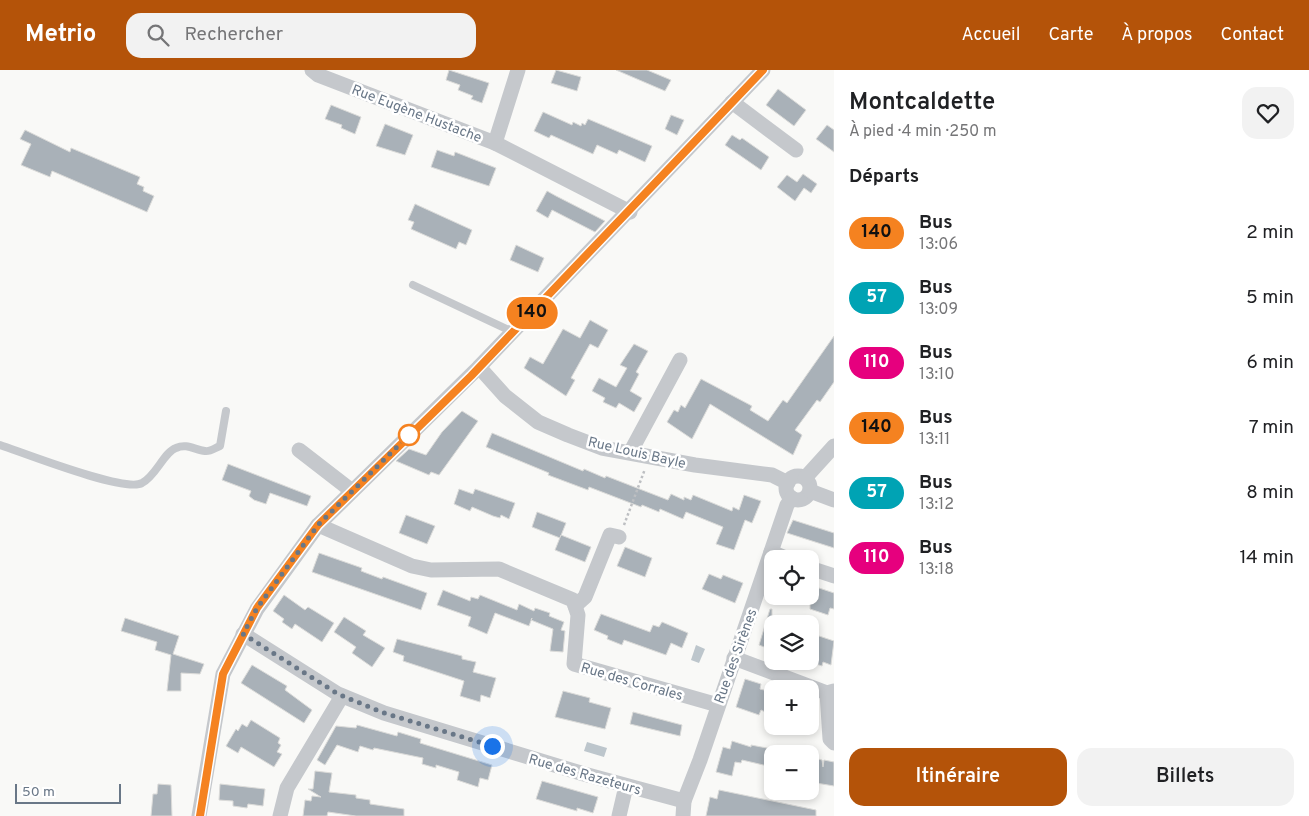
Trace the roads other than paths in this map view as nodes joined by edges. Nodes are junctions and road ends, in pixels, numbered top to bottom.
1 (312, 70) edge
2 (518, 70) edge
3 (763, 70) edge
4 (732, 102) junction
5 (495, 143) junction
6 (796, 150) dead end
7 (630, 212) junction
8 (412, 285) dead end
9 (513, 332) junction
10 (680, 360) dead end
11 (479, 367) junction
12 (226, 411) dead end
13 (0, 445) edge
14 (834, 446) edge
15 (299, 450) dead end
16 (631, 451) junction
17 (808, 484) junction
18 (352, 491) junction
19 (790, 491) junction
20 (834, 500) edge
21 (318, 525) junction
22 (620, 537) road end
23 (772, 550) edge
24 (819, 571) edge
25 (764, 572) edge
26 (834, 576) edge
27 (575, 606) junction
28 (243, 634) junction
29 (734, 658) junction
30 (830, 692) edge
31 (342, 696) junction
32 (718, 705) junction
33 (834, 743) edge
34 (626, 786) junction
35 (683, 809) edge
36 (200, 816) edge
37 (280, 816) edge
38 (618, 816) edge

1 - 5 street, Rue Eugène Hustache
2 - 5 street, Rue Eugène Hustache
3 - 4 street
4 - 6 street
4 - 7 street
5 - 7 street, Rue Eugène Hustache
7 - 9 street
8 - 9 lane
9 - 11 street
10 - 16 street
11 - 16 street, Rue Louis Bayle
11 - 18 street
12 - 13 lane
14 - 17 street
15 - 18 street
16 - 19 street, Rue Louis Bayle
17 - 19 street
17 - 19 street
17 - 20 street
18 - 21 street
19 - 23 street, Rue des Sirènes
21 - 27 street
21 - 28 street
22 - 27 street
24 - 26 street
25 - 29 street, Rue des Sirènes
27 - 32 street, Rue des Corrales
28 - 31 street, Rue des Razeteurs
28 - 36 street
29 - 30 street
29 - 32 street, Rue des Sirènes
30 - 33 street
31 - 34 street, Rue des Razeteurs
31 - 37 street
32 - 35 street, Rue des Sirènes
34 - 35 street, Rue des Razeteurs
34 - 38 street

